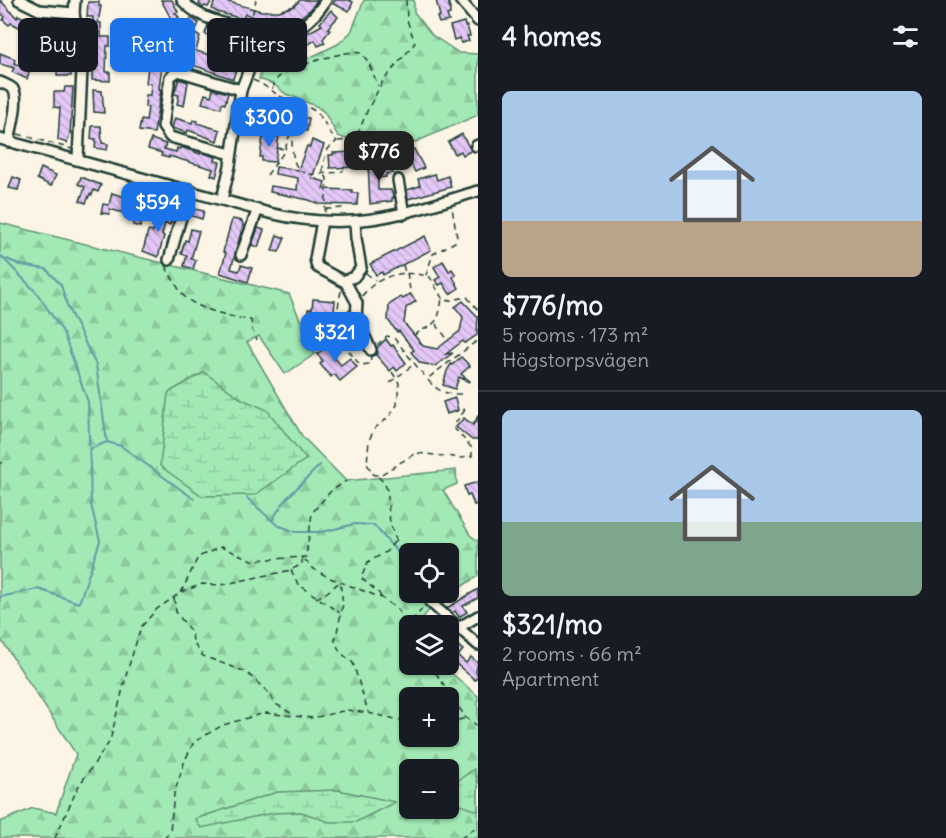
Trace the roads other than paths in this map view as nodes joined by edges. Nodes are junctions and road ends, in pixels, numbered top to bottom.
1 (19, 0) edge
2 (75, 0) edge
3 (182, 0) edge
4 (326, 0) edge
5 (460, 0) edge
6 (74, 13) junction
7 (210, 18) edge
8 (477, 18) edge
9 (307, 22) edge
10 (249, 72) edge
11 (0, 82) edge
12 (241, 90) junction
13 (6, 138) edge
14 (231, 154) junction
15 (78, 155) junction
16 (398, 180) dead end
17 (189, 189) junction
18 (478, 191) edge
19 (222, 199) junction
20 (258, 209) junction
21 (404, 214) junction
22 (323, 221) junction
23 (356, 221) junction
24 (241, 255) dead end
25 (169, 260) road end
26 (344, 281) junction
27 (371, 350) road end
28 (431, 603) edge
29 (444, 615) edge
30 (478, 616) edge
31 (459, 627) edge
32 (459, 629) edge
33 (478, 645) edge

1 - 6 street
2 - 6 street
3 - 7 street
4 - 9 street
5 - 8 street
6 - 15 street
10 - 12 street
11 - 13 street
12 - 14 street
12 - 14 street
13 - 15 street
14 - 19 street
15 - 17 street
16 - 21 street
17 - 19 street
17 - 25 street
18 - 21 street
19 - 20 street
20 - 22 street
20 - 24 street
21 - 23 street
22 - 23 street
22 - 26 street
23 - 26 street
26 - 27 street
28 - 29 street
30 - 31 street
32 - 33 street

